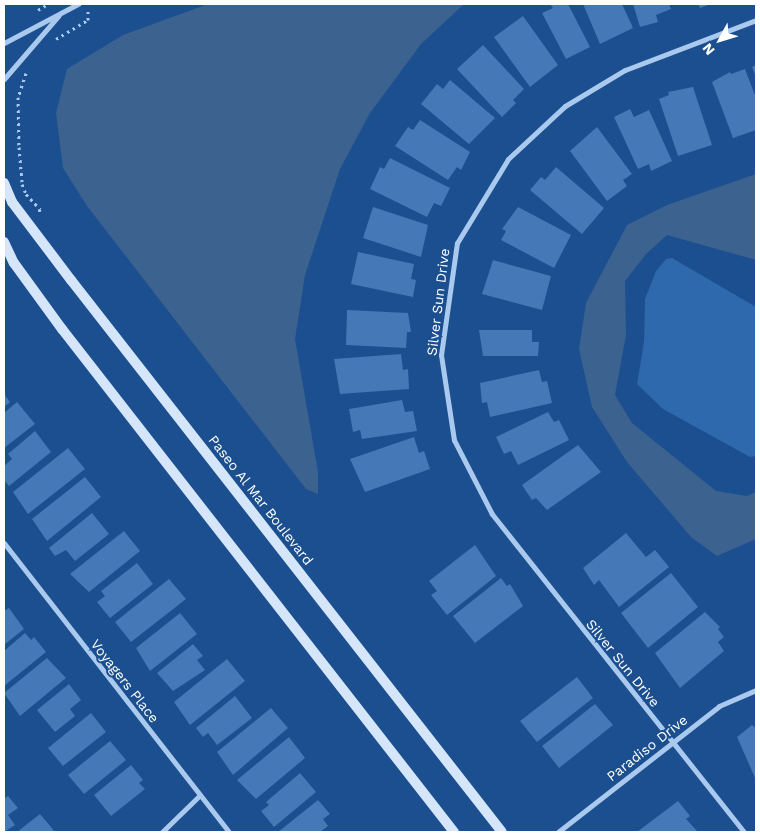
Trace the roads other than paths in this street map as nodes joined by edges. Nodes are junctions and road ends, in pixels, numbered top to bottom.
1 (78, 4) edge
2 (59, 15) junction
3 (756, 20) edge
4 (4, 43) edge
5 (4, 79) edge
6 (4, 183) edge
7 (4, 242) edge
8 (4, 543) edge
9 (756, 690) edge
10 (674, 742) junction
11 (200, 795) junction
12 (162, 832) edge
13 (229, 832) edge
14 (454, 832) edge
15 (502, 832) edge
16 (558, 832) edge
17 (744, 832) edge

1 - 2 street
2 - 4 street
2 - 5 street
3 - 10 street, Silver Sun Drive
6 - 15 main road, Paseo Al Mar Boulevard
7 - 14 main road
8 - 11 street, Voyagers Place
9 - 10 street, Paradiso Drive
10 - 16 street, Paradiso Drive
10 - 17 street, Silver Sun Drive
11 - 12 street
11 - 13 street, Voyagers Place

